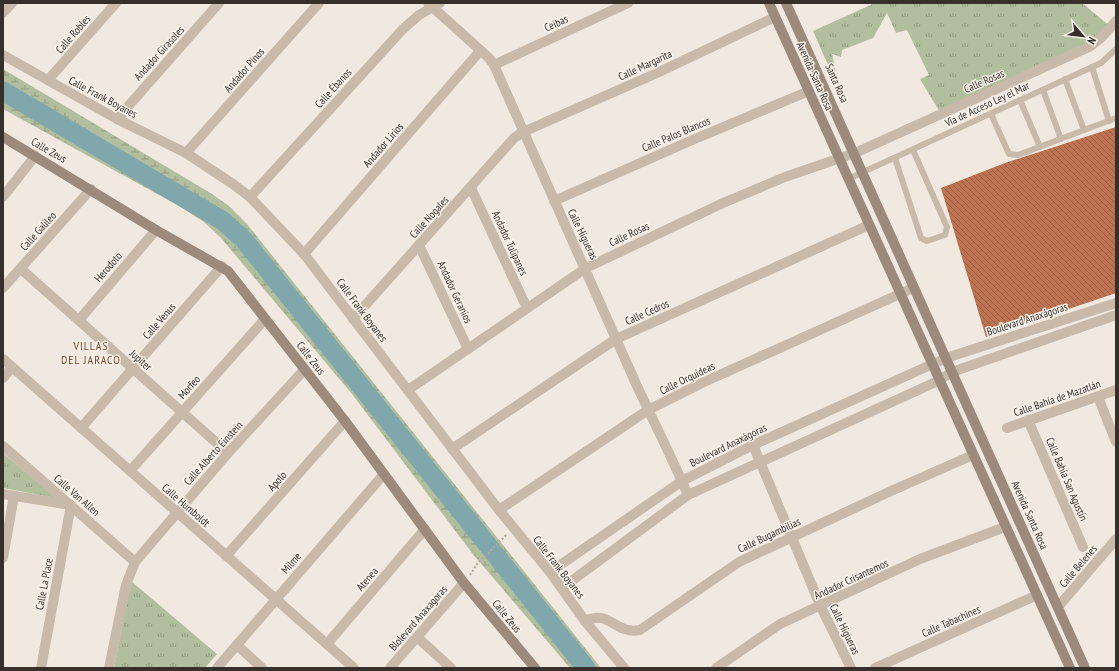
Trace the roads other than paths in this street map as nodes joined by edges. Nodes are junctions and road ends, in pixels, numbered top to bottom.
1 (12, 3) edge
2 (116, 3) edge
3 (219, 3) edge
4 (319, 3) edge
5 (628, 3) edge
6 (768, 3) edge
7 (786, 3) edge
8 (434, 4) edge
9 (3, 13) edge
10 (775, 17) junction
11 (1116, 21) edge
12 (1116, 49) edge
13 (480, 51) junction
14 (3, 55) edge
15 (1110, 55) junction
16 (1116, 60) edge
17 (494, 65) junction
18 (1092, 67) junction
19 (1065, 79) junction
20 (48, 80) junction
21 (1043, 90) junction
22 (809, 92) junction
23 (1020, 100) junction
24 (990, 114) junction
25 (1116, 118) edge
26 (117, 119) junction
27 (1109, 120) junction
28 (1084, 130) junction
29 (523, 132) junction
30 (3, 137) edge
31 (1061, 139) junction
32 (1040, 147) junction
33 (913, 150) junction
34 (855, 153) junction
35 (186, 154) junction
36 (35, 156) junction
37 (839, 158) junction
38 (895, 158) junction
39 (863, 173) junction
40 (848, 179) junction
41 (471, 188) junction
42 (91, 189) junction
43 (3, 197) edge
44 (250, 197) junction
45 (554, 201) junction
46 (869, 225) junction
47 (156, 230) junction
48 (420, 245) junction
49 (304, 254) junction
50 (222, 266) junction
51 (586, 268) junction
52 (21, 269) junction
53 (3, 288) edge
54 (913, 288) junction
55 (900, 294) junction
56 (1114, 303) edge
57 (527, 308) junction
58 (1116, 315) edge
59 (265, 319) junction
60 (353, 319) junction
61 (78, 320) junction
62 (616, 339) junction
63 (468, 349) junction
64 (946, 358) junction
65 (3, 359) edge
66 (931, 364) junction
67 (12, 368) junction
68 (133, 369) junction
69 (305, 369) junction
70 (952, 372) junction
71 (3, 378) edge
72 (938, 381) junction
73 (408, 390) junction
74 (1116, 390) edge
75 (1098, 397) junction
76 (648, 410) junction
77 (183, 413) junction
78 (1028, 420) junction
79 (345, 421) junction
80 (81, 428) junction
81 (1007, 428) dead end
82 (1116, 442) edge
83 (753, 445) junction
84 (3, 446) edge
85 (452, 449) junction
86 (228, 453) junction
87 (973, 455) junction
88 (760, 461) junction
89 (130, 471) junction
90 (384, 474) junction
91 (682, 481) junction
92 (3, 494) edge
93 (688, 495) junction
94 (14, 496) junction
95 (71, 505) junction
96 (499, 510) junction
97 (177, 512) junction
98 (1005, 527) junction
99 (425, 529) junction
100 (791, 537) junction
101 (1116, 539) edge
102 (1083, 547) dead end
103 (226, 556) junction
104 (3, 558) edge
105 (135, 562) junction
106 (550, 572) junction
107 (464, 583) junction
108 (562, 588) junction
109 (1037, 595) junction
110 (276, 599) junction
111 (821, 607) junction
112 (1058, 608) junction
113 (585, 621) junction
114 (417, 637) junction
115 (327, 644) junction
116 (236, 645) junction
117 (41, 668) edge
118 (109, 668) edge
119 (217, 668) edge
120 (262, 668) edge
121 (354, 668) edge
122 (390, 668) edge
123 (451, 668) edge
124 (535, 668) edge
125 (624, 668) edge
126 (716, 668) edge
127 (850, 668) edge
128 (875, 668) edge
129 (1069, 668) edge
130 (1085, 668) edge

1 - 9 street
2 - 20 street, Calle Robles
3 - 26 street, Andador Girasoles
4 - 35 street, Andador Pinos
5 - 17 street, Ceibas
6 - 10 main road, Avenida Santa Rosa
7 - 34 main road, Santa Rosa
8 - 13 street, Calle Higueras
8 - 44 street, Calle Ébanos
10 - 22 main road, Avenida Santa Rosa
10 - 29 street, Calle Margarita
11 - 34 street, Calle Rosas
12 - 15 lane, Vía de Acceso Ley el Mar
13 - 17 street, Calle Higueras
13 - 49 street, Andador Lirios
14 - 20 street, Calle Frank Boyanes
15 - 16 lane
15 - 18 lane, Vía de Acceso Ley el Mar
17 - 29 street, Calle Higueras
18 - 19 lane, Vía de Acceso Ley el Mar
18 - 27 lane
19 - 21 lane, Vía de Acceso Ley el Mar
19 - 28 lane
20 - 26 street, Calle Frank Boyanes
21 - 23 lane, Vía de Acceso Ley el Mar
21 - 31 lane
22 - 37 main road, Avenida Santa Rosa
22 - 45 street, Calle Palos Blancos
23 - 24 lane, Vía de Acceso Ley el Mar
23 - 32 lane
24 - 32 lane
24 - 33 lane, Vía de Acceso Ley el Mar
25 - 27 lane
26 - 35 street, Calle Frank Boyanes
27 - 28 lane
28 - 31 lane
29 - 41 street, Calle Nogales
29 - 45 street, Calle Higueras
30 - 36 main road, Calle Zeus
31 - 32 lane
33 - 38 lane, Vía de Acceso Ley el Mar
33 - 38 lane
34 - 37 street
34 - 39 main road, Santa Rosa
35 - 44 street, Calle Frank Boyanes
36 - 42 main road, Calle Zeus
36 - 43 street
37 - 40 main road, Avenida Santa Rosa
37 - 51 street, Calle Rosas
38 - 39 lane, Vía de Acceso Ley el Mar
39 - 40 lane
39 - 54 main road, Avenida Santa Rosa
40 - 46 main road, Avenida Santa Rosa
41 - 48 street, Calle Nogales
41 - 57 street, Andador Tulipanes
42 - 47 main road, Calle Zeus
42 - 52 street, Calle Galileo
44 - 49 street, Calle Frank Boyanes
45 - 51 street, Calle Higueras
46 - 55 main road, Avenida Santa Rosa
46 - 62 street, Calle Cedros
47 - 50 main road, Calle Zeus
47 - 61 street, Herodoto
48 - 60 street, Calle Nogales
48 - 63 street, Andador Geranios
49 - 60 street, Calle Frank Boyanes
50 - 59 main road, Calle Zeus
50 - 68 street, Calle Venus
51 - 57 street, Calle Rosas
51 - 62 street, Calle Higueras
52 - 53 street, Calle Galileo
52 - 61 street, Jupiter
54 - 55 street
54 - 64 main road, Avenida Santa Rosa
55 - 66 main road, Avenida Santa Rosa
55 - 76 street, Calle Orquídeas
56 - 58 street
56 - 64 street, Boulevard Anaxágoras
57 - 63 street, Calle Rosas
58 - 70 street
59 - 69 main road, Calle Zeus
59 - 77 street, Morfeo
60 - 73 street, Calle Frank Boyanes
61 - 68 street, Jupiter
62 - 76 street, Calle Higueras
62 - 85 street, Calle Cedros
63 - 73 street, Calle Rosas
64 - 66 street
64 - 70 main road, Avenida Santa Rosa
65 - 67 street, Calle Humboldt
66 - 72 main road, Avenida Santa Rosa
66 - 83 street, Boulevard Anaxágoras
67 - 71 street
67 - 80 street, Calle Humboldt
68 - 77 street, Jupiter
68 - 80 street, Calle Venus
69 - 79 main road, Calle Zeus
69 - 86 street, Calle Alberto Einstein
70 - 72 street
70 - 112 main road, Avenida Santa Rosa
72 - 87 main road, Avenida Santa Rosa
72 - 88 street
73 - 85 street, Calle Frank Boyanes
74 - 75 street, Calle Bahía de Mazatlán
75 - 78 street, Calle Bahía de Mazatlán
75 - 82 street
76 - 91 street, Calle Higueras
76 - 96 street, Calle Orquídeas
77 - 86 street, Jupiter
77 - 89 street, Morfeo
78 - 81 street, Calle Bahía de Mazatlán
78 - 102 street, Calle Bahía San Agustín
79 - 90 main road, Calle Zeus
79 - 103 street, Apolo
80 - 89 street, Calle Humboldt
83 - 88 street, Calle Higueras
83 - 91 street, Boulevard Anaxágoras
84 - 95 street, Calle Van Allen
85 - 96 street, Calle Frank Boyanes
86 - 97 street, Calle Alberto Einstein
87 - 98 main road, Avenida Santa Rosa
87 - 100 street, Calle Bugambilias
88 - 93 street
88 - 100 street, Calle Higueras
89 - 97 street, Calle Humboldt
90 - 99 main road, Calle Zeus
90 - 110 street, Milme
91 - 93 street, Calle Higueras
91 - 106 street, Boulevard Anaxágoras
92 - 94 street
93 - 108 street
94 - 95 street
94 - 104 street
95 - 105 street, Calle Van Allen
95 - 117 street, Calle La Place
96 - 106 street, Calle Frank Boyanes
97 - 103 street, Calle Humboldt
97 - 105 street, Calle Alberto Einstein
98 - 109 main road, Avenida Santa Rosa
98 - 111 street, Andador Crisantemos
99 - 107 main road, Calle Zeus
99 - 115 street, Atenea
100 - 111 street, Calle Higueras
100 - 113 street, Calle Bugambilias
101 - 112 street, Calle Belenes
103 - 110 street, Calle Humboldt
105 - 118 street, Calle Alberto Einstein
106 - 108 street, Calle Frank Boyanes
107 - 114 street, Blolevard Anaxagoras
107 - 124 main road, Calle Zeus
108 - 113 street, Calle Frank Boyanes
109 - 128 street, Calle Tabachines
109 - 129 main road, Avenida Santa Rosa
110 - 115 street, Calle Humboldt
110 - 116 street, Milme
111 - 126 street, Andador Crisantemos
111 - 127 street, Calle Higueras
112 - 130 main road, Avenida Santa Rosa
113 - 125 street, Calle Frank Boyanes
114 - 122 street, Blolevard Anaxagoras
114 - 123 street
115 - 121 street, Calle Humboldt
116 - 119 street, Milme
116 - 120 street

